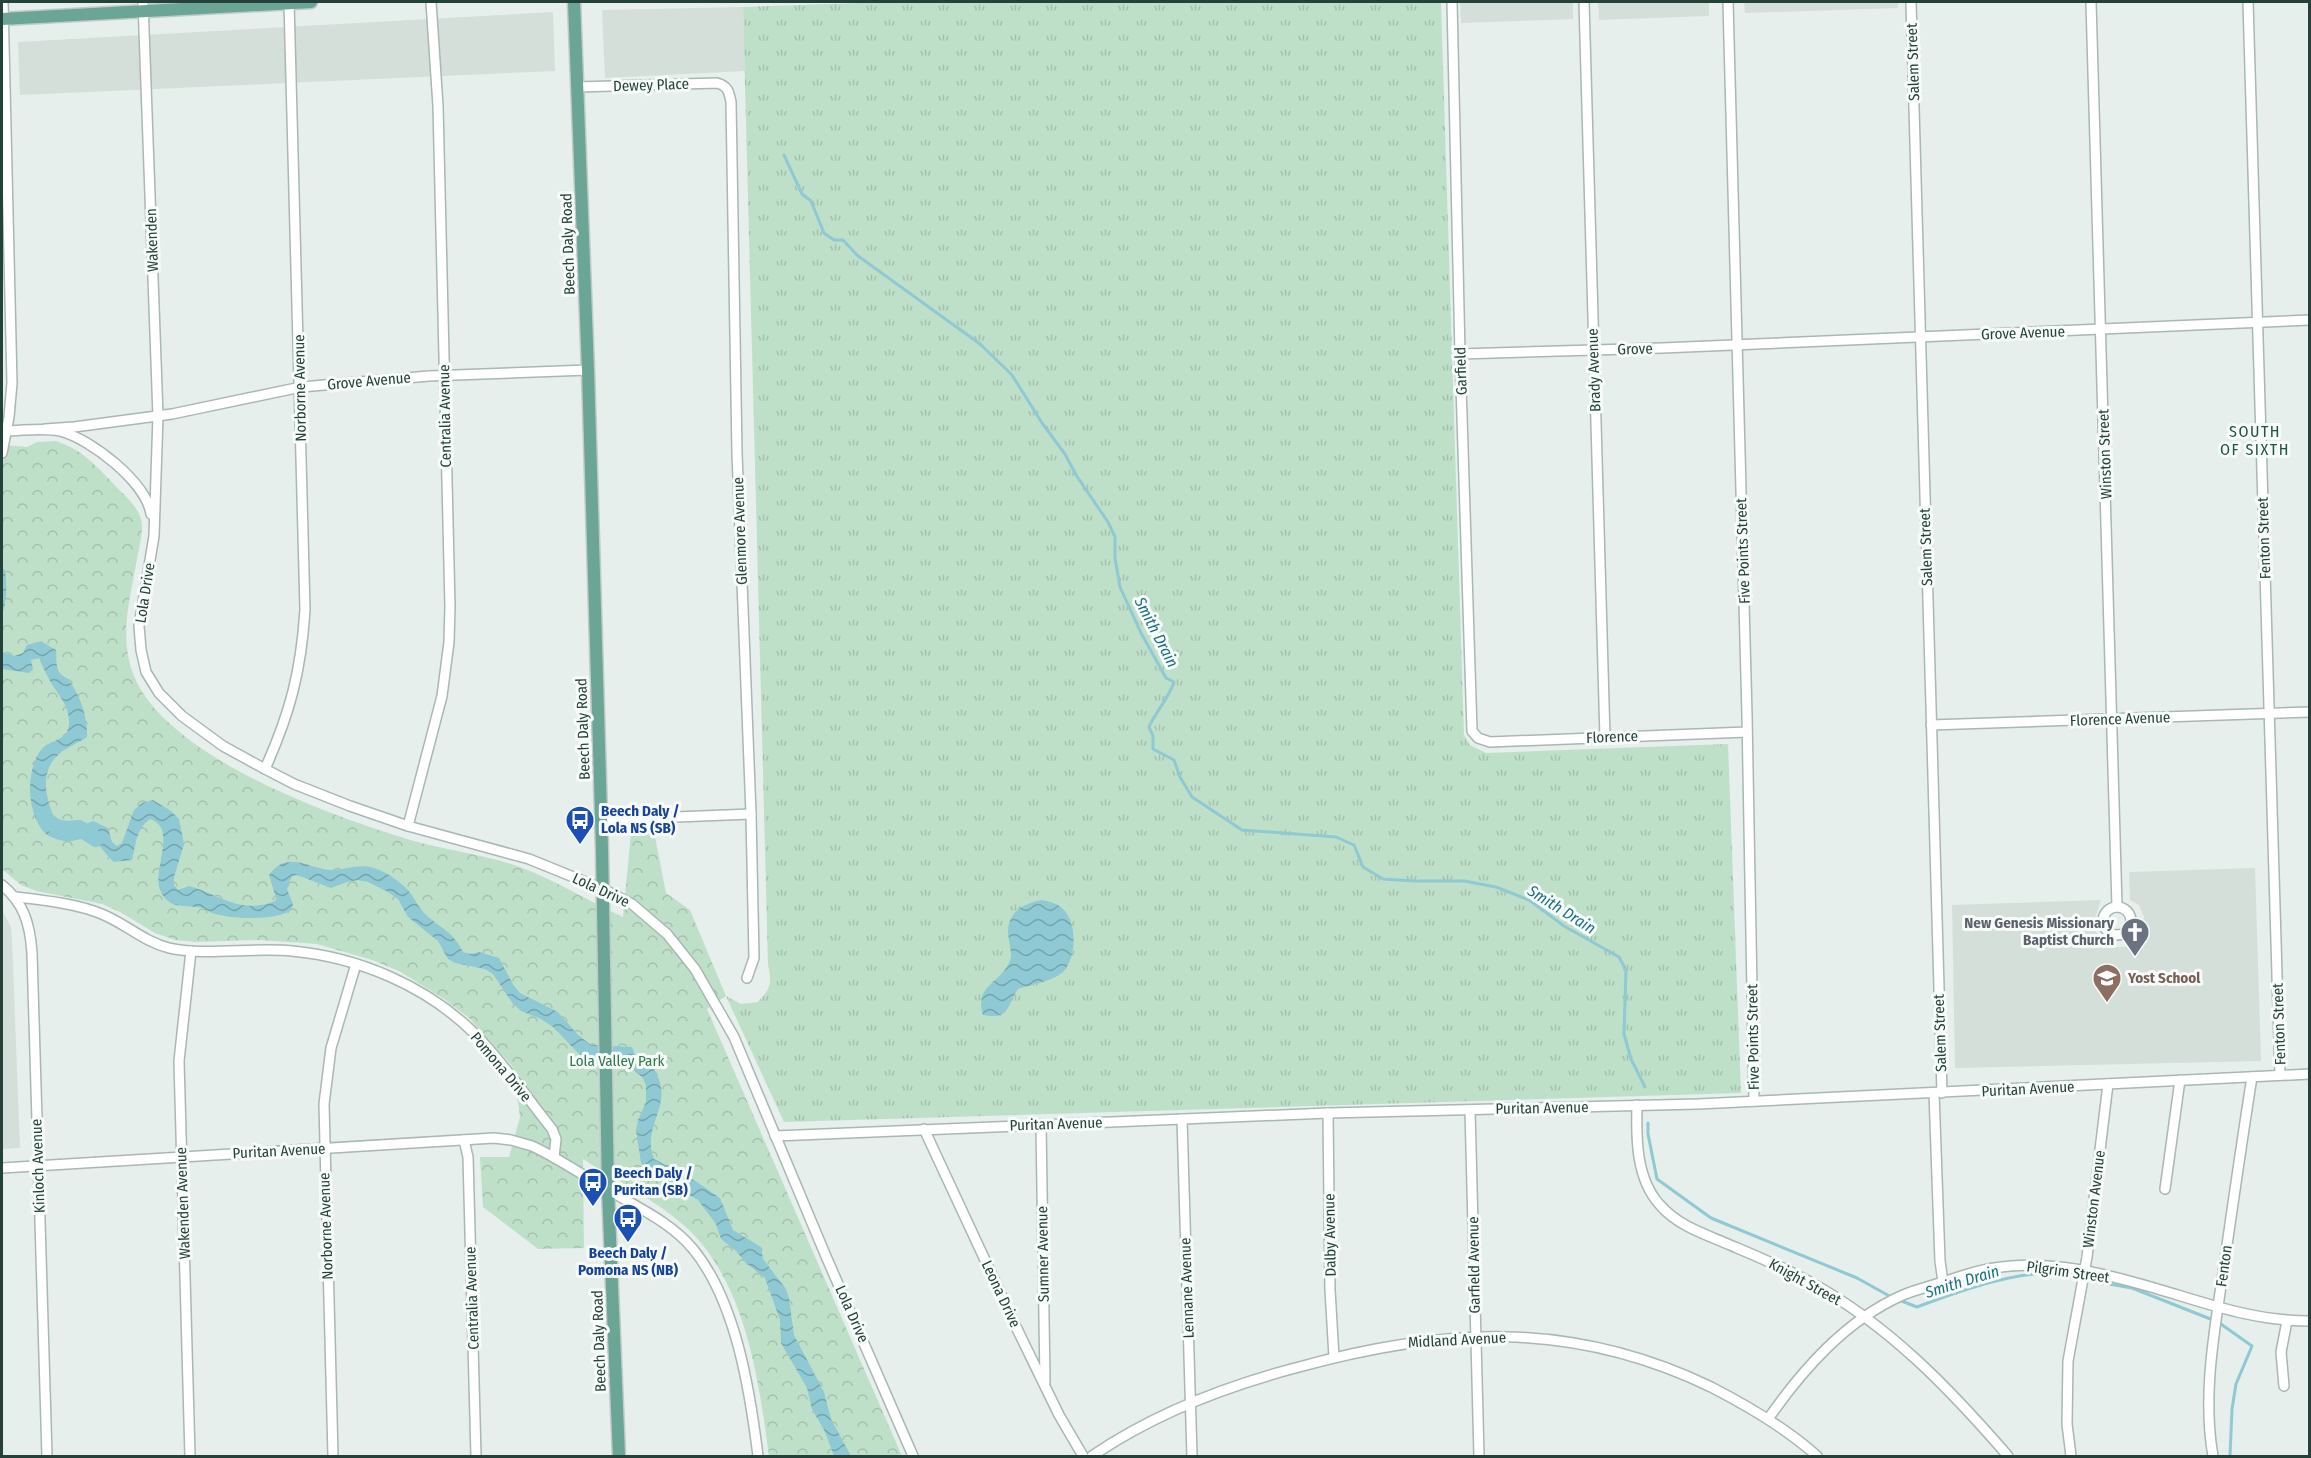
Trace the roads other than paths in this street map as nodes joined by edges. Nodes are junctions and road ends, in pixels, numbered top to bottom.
1 (3, 2) edge
2 (289, 2) edge
3 (311, 2) edge
4 (431, 2) edge
5 (574, 2) edge
6 (1452, 2) edge
7 (1584, 2) edge
8 (1728, 2) edge
9 (1911, 2) edge
10 (2091, 2) edge
11 (2248, 2) edge
12 (143, 6) edge
13 (2, 19) edge
14 (724, 85) joint
15 (577, 87) junction
16 (2310, 320) edge
17 (2257, 322) junction
18 (2102, 329) junction
19 (1920, 337) junction
20 (1737, 344) junction
21 (1593, 350) junction
22 (1460, 354) junction
23 (588, 370) junction
24 (444, 375) junction
25 (301, 387) junction
26 (158, 416) junction
27 (45, 429) junction
28 (4, 431) edge
29 (2, 453) edge
30 (156, 478) joint
31 (154, 528) junction
32 (2310, 712) edge
33 (2270, 713) junction
34 (2112, 718) junction
35 (1931, 725) junction
36 (1747, 732) junction
37 (1478, 738) joint
38 (1605, 738) junction
39 (265, 769) junction
40 (751, 814) junction
41 (601, 820) junction
42 (408, 826) junction
43 (2, 885) edge
44 (603, 889) junction
45 (15, 897) junction
46 (2117, 907) dead end
47 (191, 951) junction
48 (356, 964) junction
49 (747, 978) dead end
50 (2310, 1074) edge
51 (2280, 1075) junction
52 (2252, 1077) junction
53 (2180, 1080) junction
54 (2108, 1084) junction
55 (1938, 1093) junction
56 (1754, 1101) junction
57 (1637, 1106) junction
58 (1470, 1110) junction
59 (1328, 1113) junction
60 (1182, 1119) junction
61 (1041, 1124) junction
62 (924, 1128) junction
63 (775, 1136) junction
64 (464, 1140) junction
65 (324, 1148) junction
66 (181, 1157) junction
67 (554, 1157) junction
68 (38, 1166) junction
69 (2, 1168) edge
70 (2165, 1189) dead end
71 (608, 1190) junction
72 (2084, 1272) junction
73 (1943, 1282) junction
74 (2218, 1307) junction
75 (1867, 1317) junction
76 (2287, 1321) junction
77 (2310, 1321) edge
78 (1475, 1336) junction
79 (1334, 1357) junction
80 (1045, 1384) junction
81 (2284, 1386) dead end
82 (1190, 1403) junction
83 (1768, 1419) junction
84 (47, 1456) edge
85 (190, 1456) edge
86 (333, 1456) edge
87 (476, 1456) edge
88 (619, 1456) edge
89 (758, 1456) edge
90 (913, 1456) edge
91 (1083, 1456) edge
92 (1092, 1456) edge
93 (1192, 1456) edge
94 (1479, 1456) edge
95 (1817, 1456) edge
96 (2008, 1456) edge
97 (2071, 1456) edge
98 (2213, 1456) edge

1 - 13 street
2 - 3 main road
2 - 12 main road
2 - 25 street, Norborne Avenue
4 - 24 street, Centralia Avenue
5 - 15 main road, Beech Daly Road
6 - 22 street, Garfield
7 - 21 street, Brady Avenue
8 - 20 street, Five Points Street
9 - 19 street, Salem Street
10 - 18 street, Winston Street
11 - 17 street, Fenton Street
12 - 13 main road
12 - 26 street, Wakenden
13 - 28 street
14 - 15 street, Dewey Place
14 - 40 street, Glenmore Avenue
15 - 23 main road, Beech Daly Road
16 - 17 street, Grove Avenue
17 - 18 street, Grove Avenue
17 - 33 street, Fenton Street
18 - 19 street, Grove Avenue
18 - 34 street, Winston Street
19 - 20 street, Grove Avenue
19 - 35 street, Salem Street
20 - 21 street, Grove
20 - 36 street, Five Points Street
21 - 22 street, Grove
21 - 38 street, Brady Avenue
22 - 37 street, Garfield
23 - 24 street, Grove Avenue
23 - 41 main road, Beech Daly Road
24 - 25 street, Grove Avenue
24 - 42 street, Centralia Avenue
25 - 26 street, Grove Avenue
25 - 39 street, Norborne Avenue
26 - 27 street, Grove Avenue
26 - 30 street, Wakenden
27 - 28 street, Lola Drive
27 - 31 street, Lola Drive
28 - 29 street
30 - 31 street, Lola Drive
31 - 39 street, Lola Drive
32 - 33 street, Florence Avenue
33 - 34 street, Florence Avenue
33 - 51 street, Fenton Street
34 - 35 street, Florence Avenue
34 - 46 street, Winston Street
35 - 55 street, Salem Street
36 - 38 street, Florence
36 - 56 street, Five Points Street
37 - 38 street, Florence
39 - 42 street, Lola Drive
40 - 41 street
40 - 49 street, Glenmore Avenue
41 - 44 main road, Beech Daly Road
42 - 44 street, Lola Drive
43 - 45 street, Kinloch Avenue
44 - 63 street, Lola Drive
44 - 71 main road, Beech Daly Road
45 - 47 street, Pomona Drive
45 - 68 street, Kinloch Avenue
47 - 48 street, Pomona Drive
47 - 66 street, Wakenden Avenue
48 - 65 street, Norborne Avenue
48 - 67 street, Pomona Drive
50 - 51 street, Puritan Avenue
51 - 52 street, Puritan Avenue
52 - 53 street, Puritan Avenue
52 - 74 street, Fenton
53 - 54 street, Puritan Avenue
53 - 70 street
54 - 55 street, Puritan Avenue
54 - 72 street, Winston Avenue
55 - 56 street, Puritan Avenue
55 - 73 street, Salem Street
56 - 57 street, Puritan Avenue
57 - 58 street, Puritan Avenue
57 - 75 street, Knight Street
58 - 59 street, Puritan Avenue
58 - 78 street, Garfield Avenue
59 - 60 street, Puritan Avenue
59 - 79 street, Dalby Avenue
60 - 61 street, Puritan Avenue
60 - 82 street, Lennane Avenue
61 - 62 street, Puritan Avenue
61 - 80 street, Sumner Avenue
62 - 63 street, Puritan Avenue
62 - 80 street, Leona Drive
63 - 90 street, Lola Drive
64 - 65 street, Puritan Avenue
64 - 67 street, Puritan Avenue
64 - 87 street, Centralia Avenue
65 - 66 street, Puritan Avenue
65 - 86 street, Norborne Avenue
66 - 68 street, Puritan Avenue
66 - 85 street, Wakenden Avenue
67 - 71 street
68 - 69 street, Puritan Avenue
68 - 84 street, Kinloch Avenue
71 - 88 main road, Beech Daly Road
71 - 89 street
72 - 73 street, Pilgrim Street
72 - 74 street, Pilgrim Street
72 - 97 street, Winston Avenue
73 - 75 street, Pilgrim Street
74 - 76 street, Pilgrim Street
74 - 98 street, Fenton
75 - 83 street, Pilgrim Street
75 - 96 street, Knight Street
76 - 77 street, Pilgrim Street
76 - 81 street
78 - 79 street, Midland Avenue
78 - 83 street, Midland Avenue
78 - 94 street, Garfield Avenue
79 - 82 street, Midland Avenue
80 - 91 street, Leona Drive
82 - 92 street, Midland Avenue
82 - 93 street, Lennane Avenue
83 - 95 street, Midland Avenue

